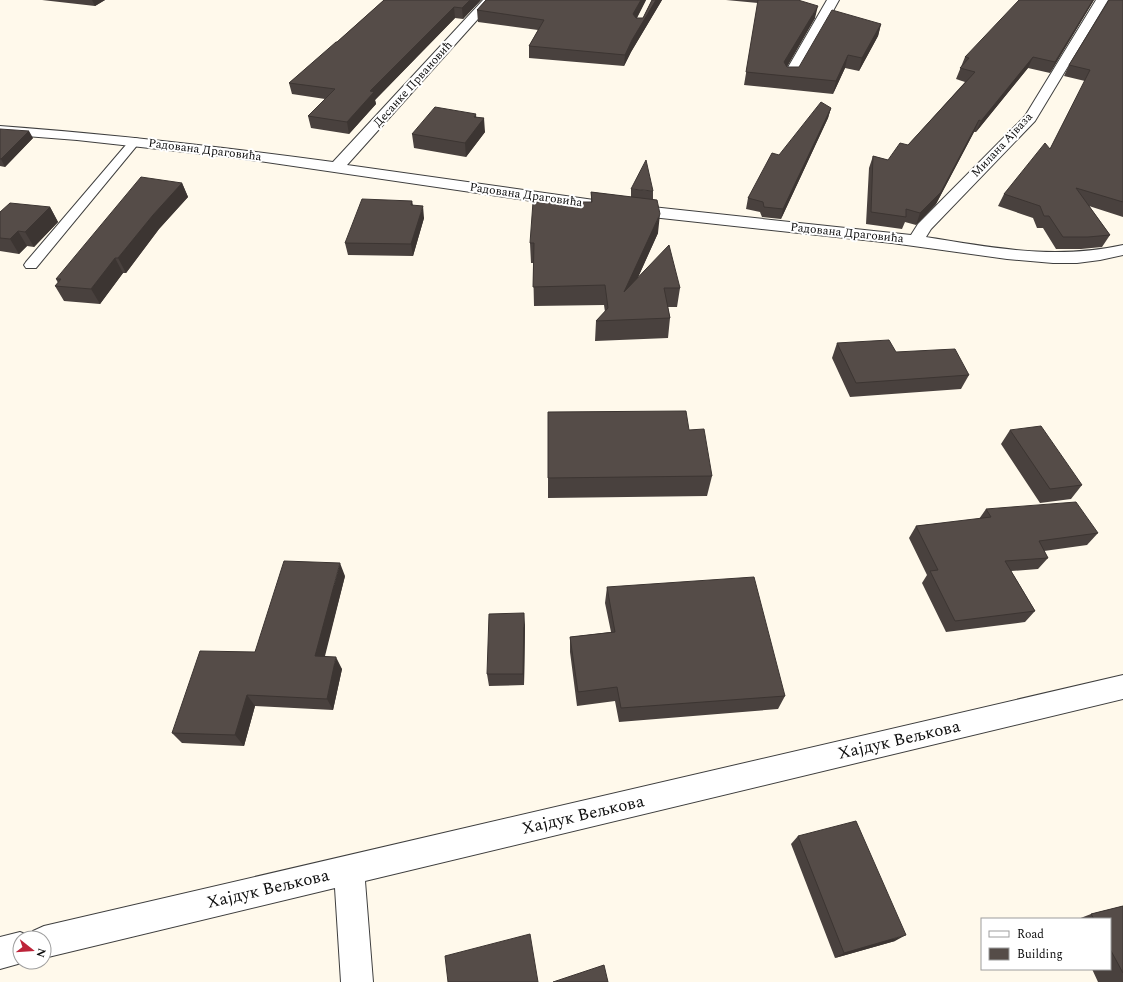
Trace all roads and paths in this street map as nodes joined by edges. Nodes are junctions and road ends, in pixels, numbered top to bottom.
1 (489, 0) edge
2 (833, 0) edge
3 (1102, 0) edge
4 (790, 76) edge
5 (0, 130) edge
6 (134, 141) junction
7 (338, 167) junction
8 (916, 241) junction
9 (1123, 250) edge
10 (31, 265) dead end
11 (1123, 687) edge
12 (349, 870) junction
13 (52, 940) edge
14 (12, 950) edge
15 (0, 953) edge
16 (357, 982) edge

1 - 7 street, Десанке Првановић
2 - 4 street
3 - 8 street, Милана Ајваза
5 - 6 street, Радована Драговића
6 - 7 street, Радована Драговића
6 - 10 lane
7 - 8 street, Радована Драговића
8 - 9 street, Радована Драговића
11 - 12 street, Хајдук Вељкова
12 - 13 street, Хајдук Вељкова
12 - 16 street
14 - 15 street

